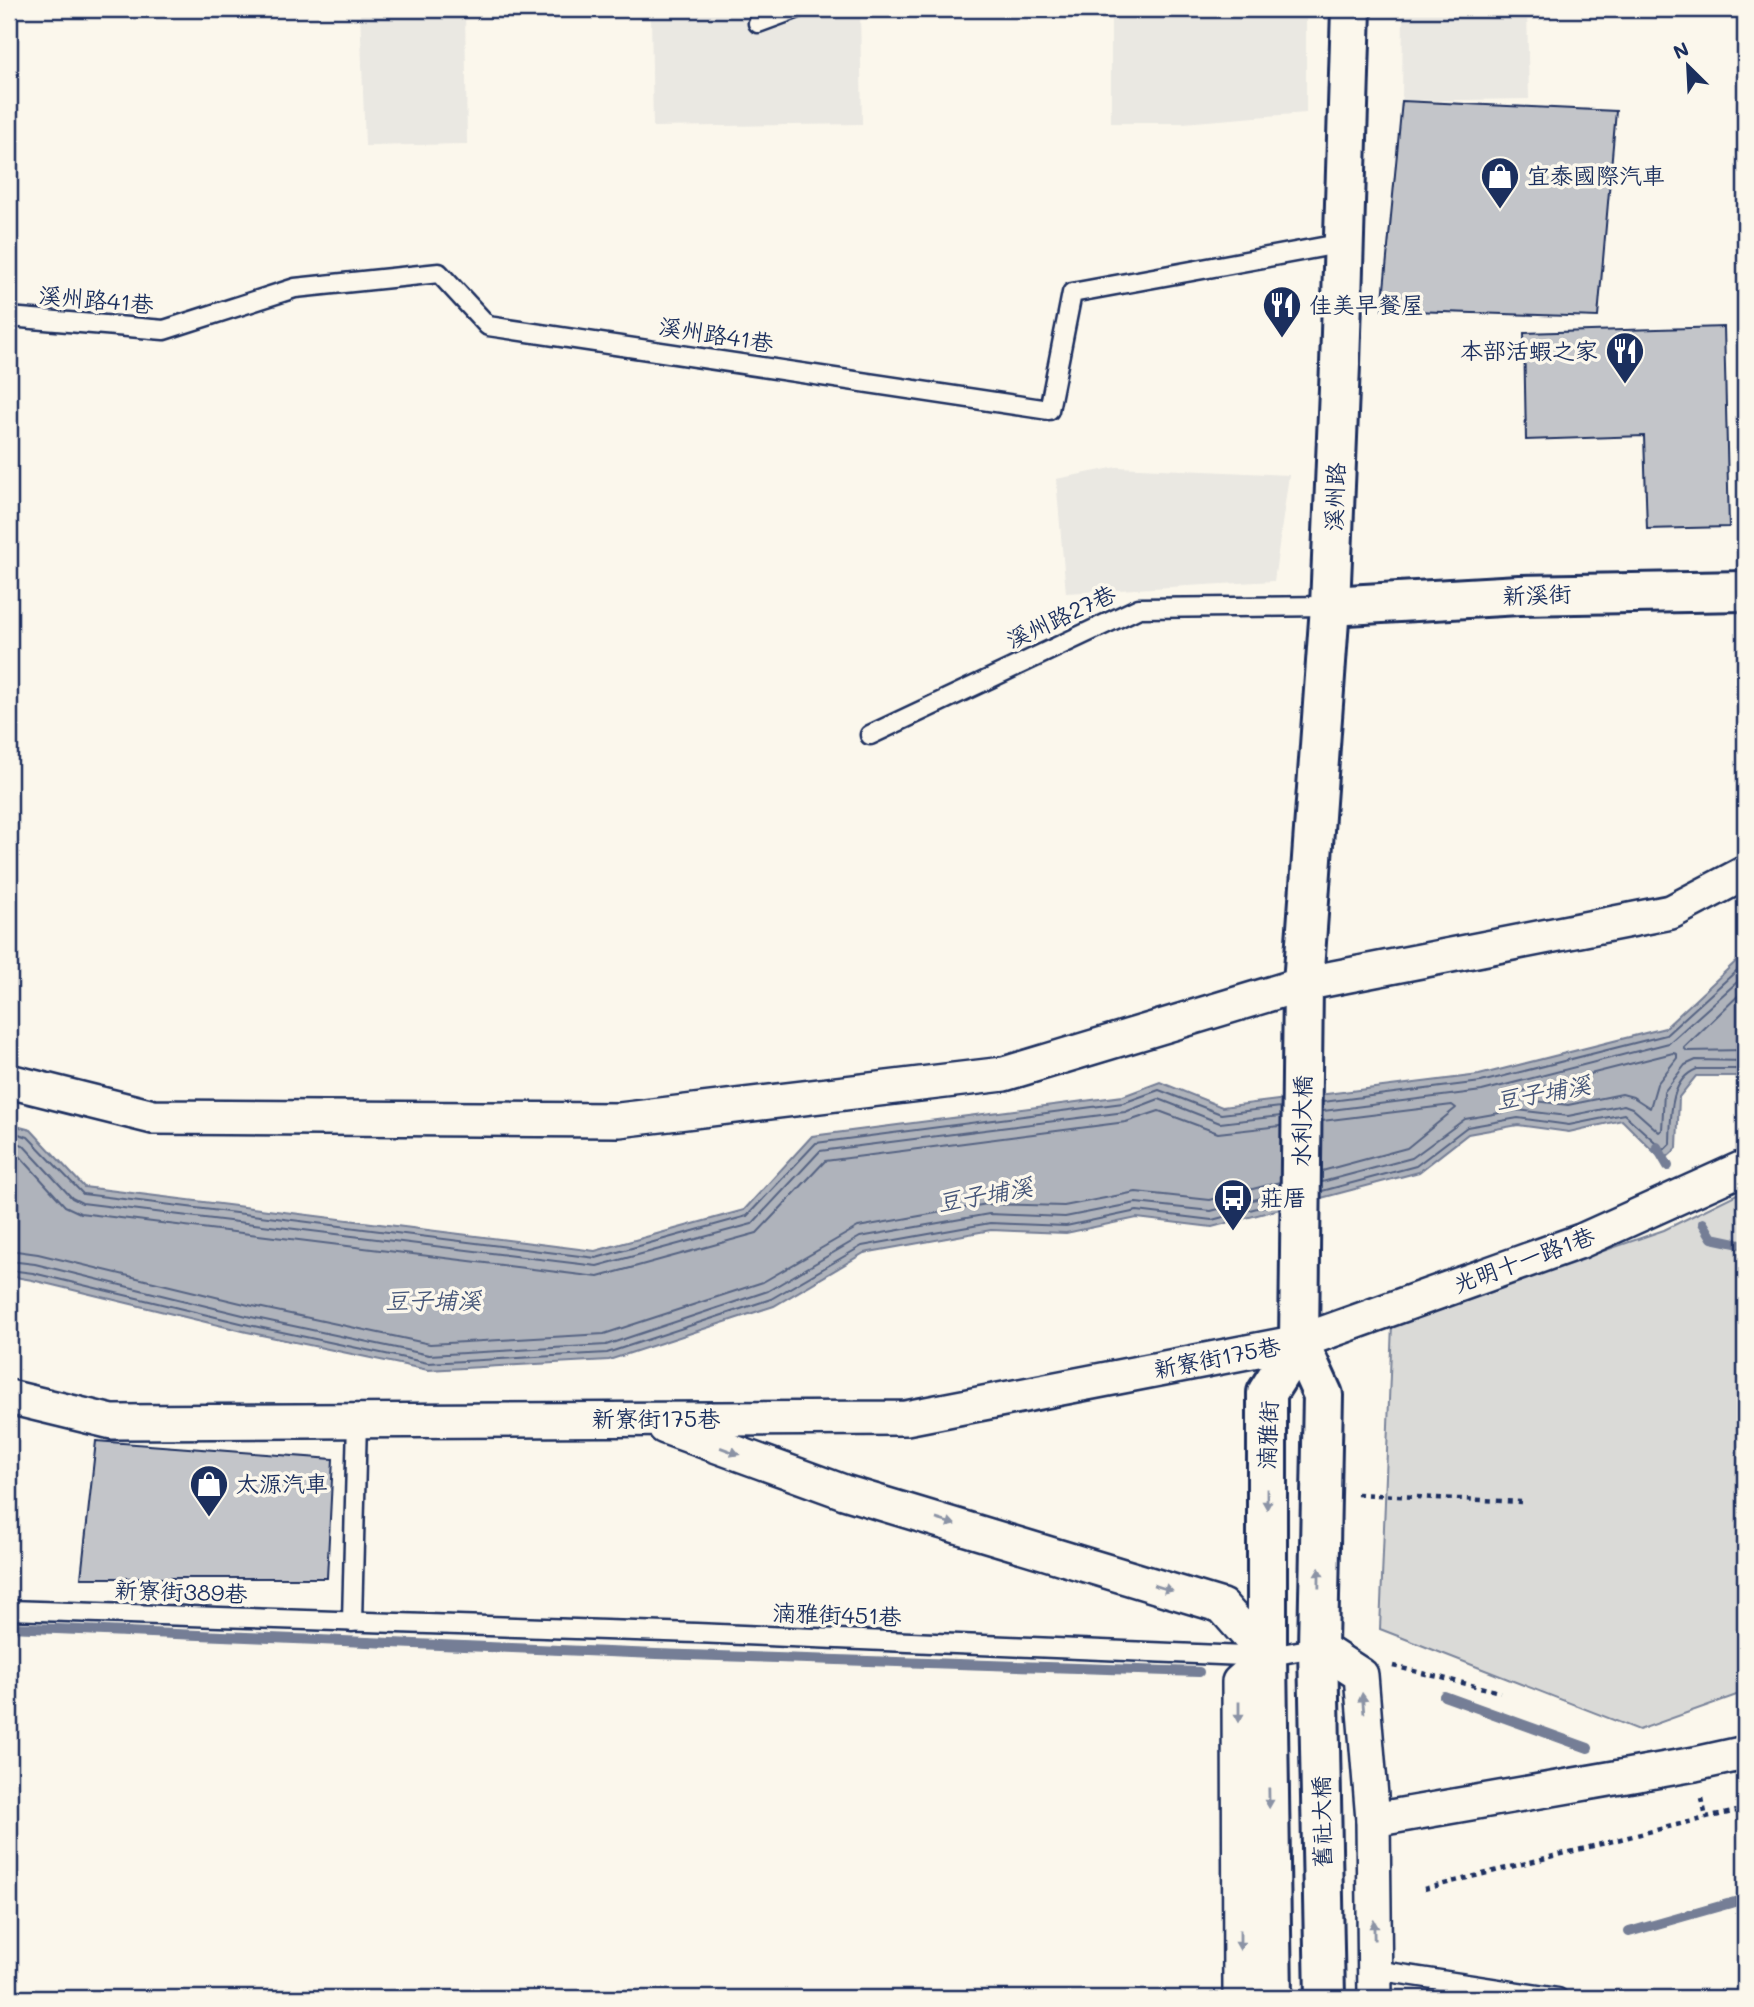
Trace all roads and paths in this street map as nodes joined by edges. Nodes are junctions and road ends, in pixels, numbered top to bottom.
1 (796, 9) edge
2 (1350, 9) edge
3 (758, 23) dead end
4 (1344, 243) junction
5 (9, 317) edge
6 (1745, 591) edge
7 (1330, 606) junction
8 (870, 735) dead end
9 (1745, 873) edge
10 (1303, 984) junction
11 (9, 1082) edge
12 (1745, 1167) edge
13 (1299, 1342) junction
14 (9, 1397) edge
15 (357, 1420) junction
16 (642, 1420) junction
17 (1321, 1494) junction
18 (1521, 1502) dead end
19 (9, 1610) edge
20 (352, 1622) junction
21 (1318, 1647) junction
22 (1267, 1657) junction
23 (1383, 1663) dead end
24 (1500, 1692) dead end
25 (1745, 1753) edge
26 (1745, 1809) edge
27 (1373, 1821) junction
28 (1424, 1889) dead end
29 (1375, 1984) edge
30 (1240, 1998) edge
31 (1272, 1998) edge
32 (1325, 1998) edge
33 (1558, 1998) edge

1 - 3 lane
2 - 4 street, 溪州路
4 - 5 lane, 溪州路41巷
4 - 7 street, 溪州路
6 - 7 street, 新溪街
7 - 8 lane, 溪州路27巷
7 - 10 street, 溪州路
9 - 10 street
10 - 11 street
10 - 13 street, 水利大橋
12 - 13 street, 光明十一路1巷
13 - 16 street, 新寮街175巷
13 - 17 street
13 -> 22 street, 湳雅街
14 - 15 street, 新寮街175巷
15 - 16 street, 新寮街175巷
15 - 20 lane
16 -> 22 street
17 - 18 path
21 -> 17 street
19 - 20 lane, 新寮街389巷
20 - 22 lane, 湳雅街451巷
21 - 22 lane, 湳雅街451巷
27 -> 21 street
21 - 32 street, 舊社大橋
22 -> 30 street
22 -> 31 street
23 - 24 path
25 - 27 street
26 - 28 path
29 -> 27 street
29 - 33 lane

